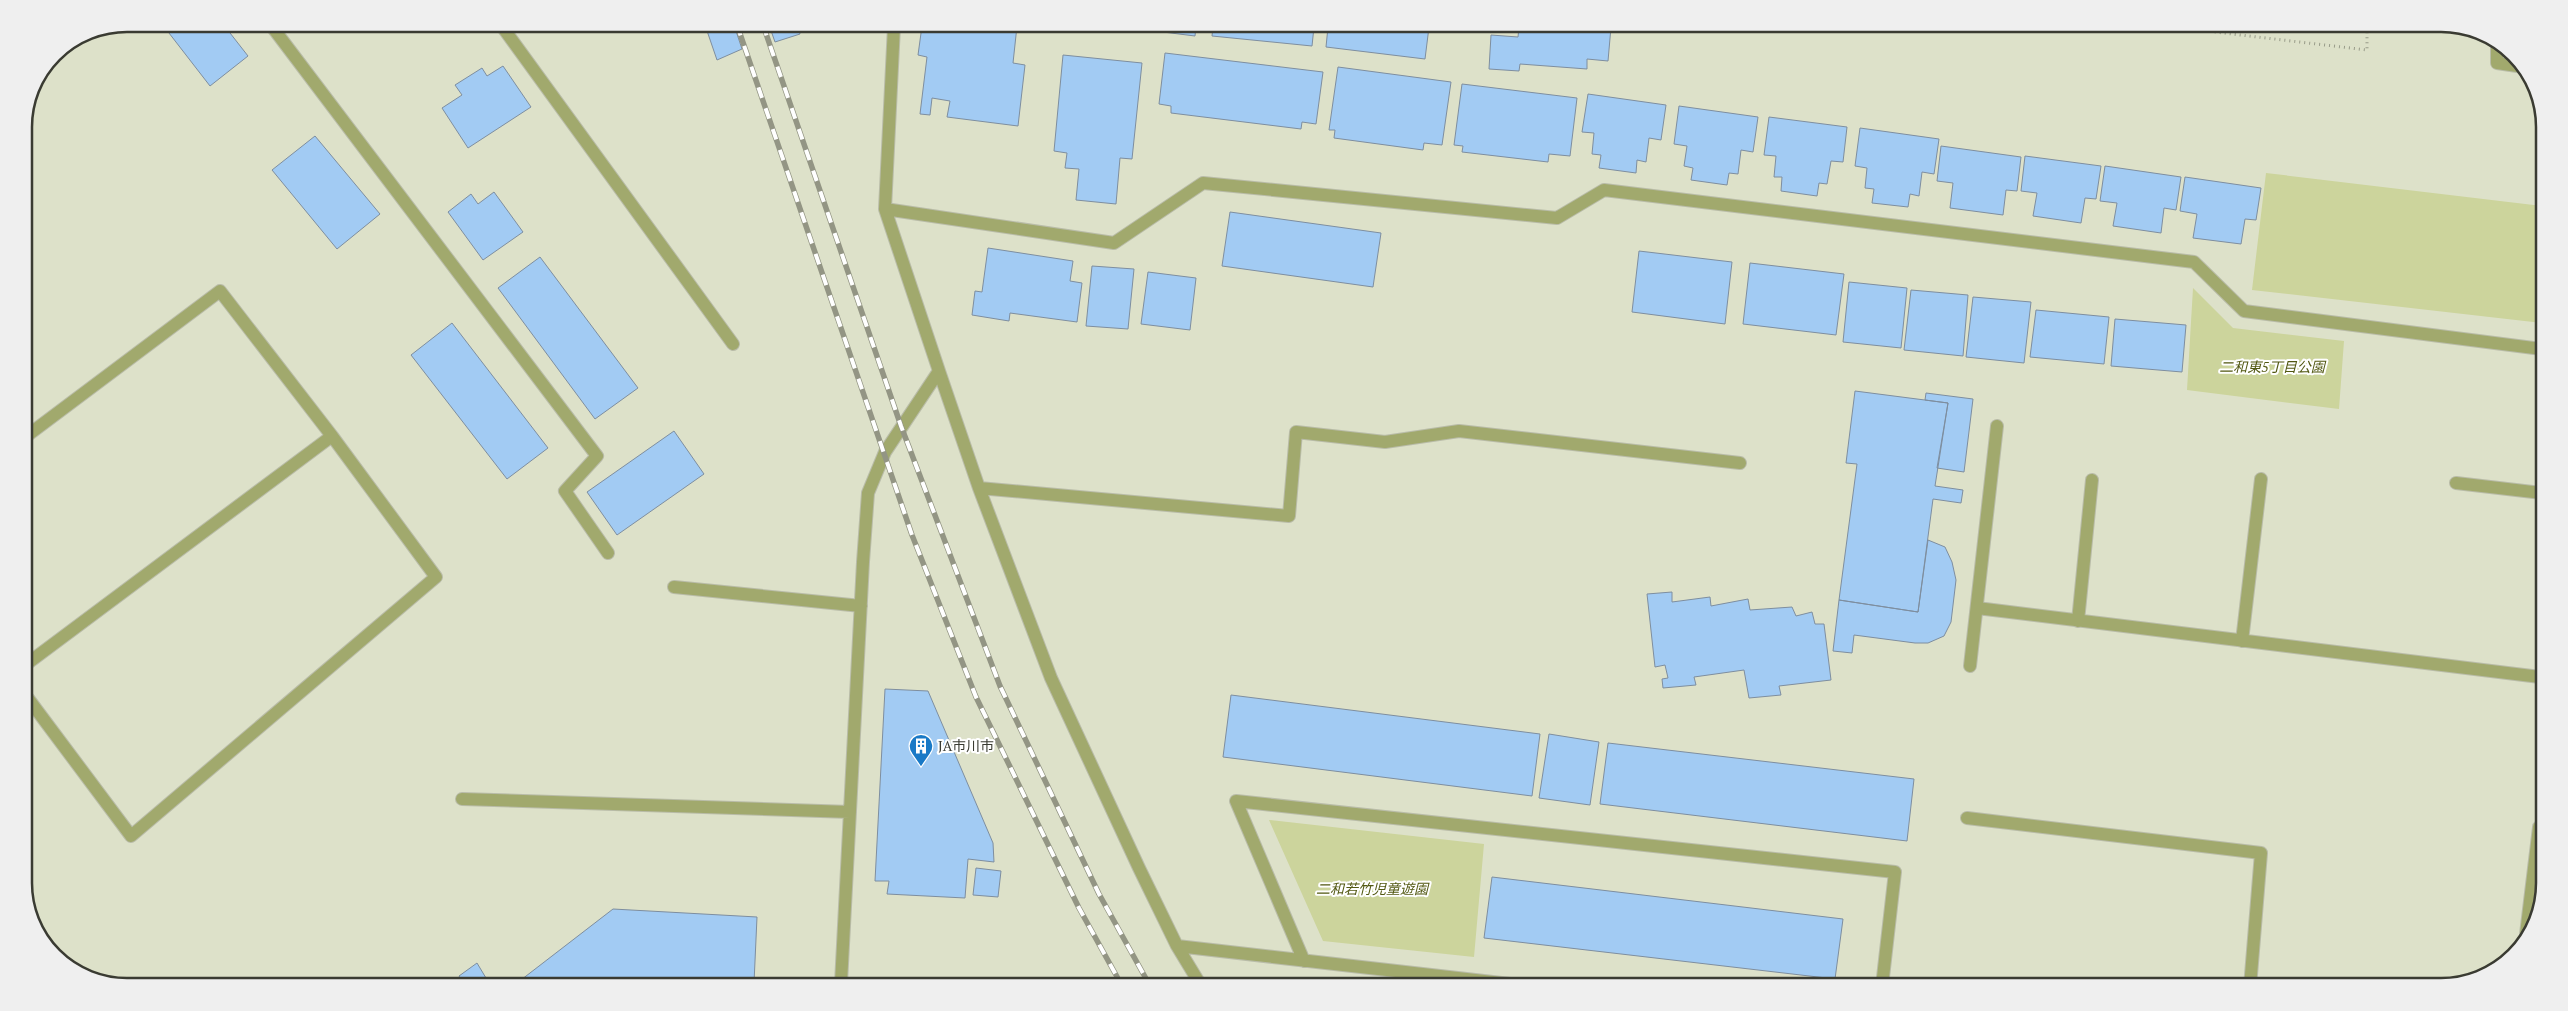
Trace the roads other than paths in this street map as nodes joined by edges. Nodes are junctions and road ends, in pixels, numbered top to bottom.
1 (277, 33) edge
2 (507, 33) edge
3 (894, 33) edge
4 (2497, 51) edge
5 (2513, 66) edge
6 (885, 209) junction
7 (733, 344) dead end
8 (2535, 347) edge
9 (939, 371) junction
10 (1998, 426) dead end
11 (32, 432) edge
12 (332, 436) junction
13 (1740, 463) dead end
14 (2261, 478) dead end
15 (2092, 480) dead end
16 (2456, 484) dead end
17 (979, 488) junction
18 (2535, 492) edge
19 (608, 553) dead end
20 (674, 587) dead end
21 (861, 606) junction
22 (1977, 608) junction
23 (2078, 621) junction
24 (2242, 640) junction
25 (33, 660) edge
26 (1970, 666) dead end
27 (2536, 676) edge
28 (33, 705) edge
29 (462, 799) dead end
30 (850, 812) junction
31 (1967, 818) dead end
32 (2536, 871) edge
33 (2528, 919) edge
34 (1177, 946) junction
35 (1304, 961) junction
36 (841, 978) edge
37 (1196, 978) edge
38 (1429, 978) edge
39 (1883, 978) edge
40 (2251, 978) edge

1 - 19 street
2 - 7 street
3 - 6 street
4 - 5 street
6 - 8 street
6 - 9 street
9 - 17 street
9 - 21 street
10 - 22 street
11 - 12 street
12 - 25 street
12 - 28 street
13 - 17 street
14 - 24 street
15 - 23 street
16 - 18 street
17 - 34 street
20 - 21 street
21 - 30 street
22 - 23 street
22 - 26 street
23 - 24 street
24 - 27 street
29 - 30 street
30 - 36 street
31 - 40 street
32 - 33 street
34 - 35 street
34 - 37 street
35 - 38 street
35 - 39 street

